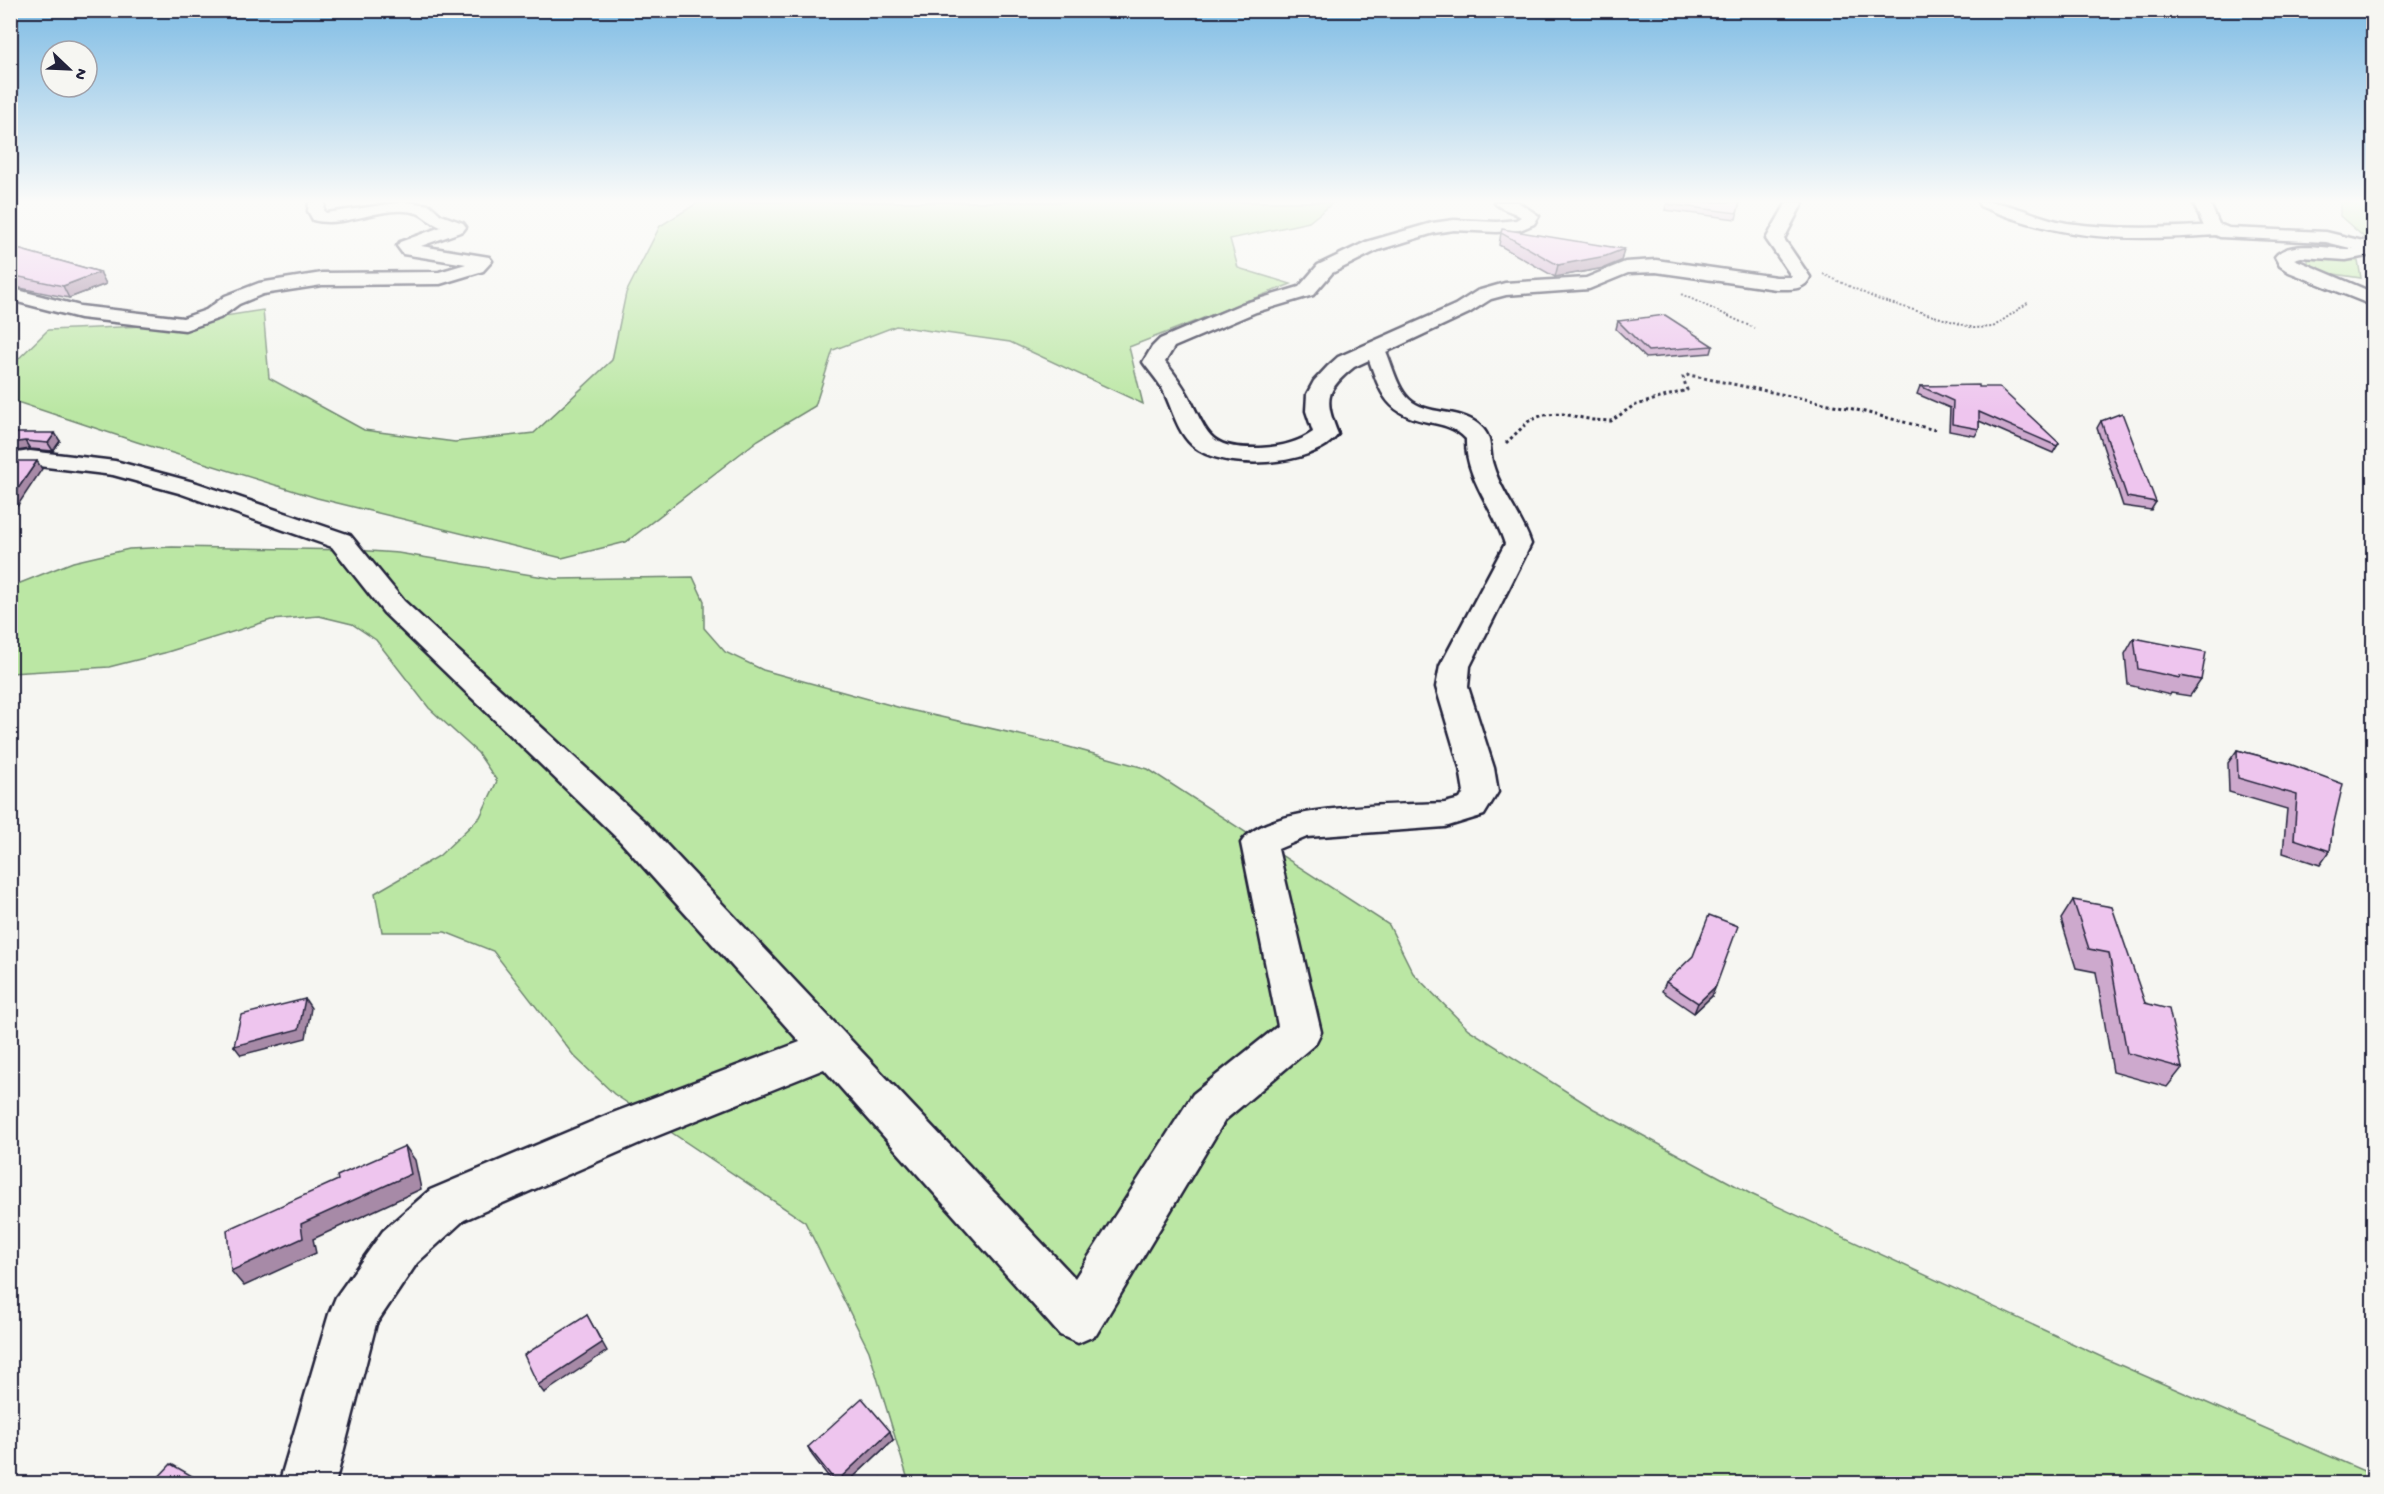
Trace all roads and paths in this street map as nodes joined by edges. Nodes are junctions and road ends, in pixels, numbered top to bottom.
1 (461, 272) edge
2 (1323, 272) edge
3 (1616, 272) edge
4 (1698, 272) edge
5 (1799, 272) edge
6 (1820, 272) edge
7 (2305, 272) edge
8 (1679, 293) dead end
9 (10, 294) edge
10 (2373, 300) edge
11 (2029, 302) dead end
12 (1754, 328) dead end
13 (1375, 349) junction
14 (1935, 430) dead end
15 (1476, 449) junction
16 (10, 460) edge
17 (831, 1048) junction
18 (885, 1477) dead end
19 (307, 1484) edge
20 (878, 1484) edge

1 - 9 street
2 - 13 street
3 - 13 street
4 - 5 street
6 - 11 path
7 - 10 street
8 - 12 path
13 - 15 street
14 - 15 path
15 - 17 street
16 - 17 street
17 - 19 street
18 - 20 path

